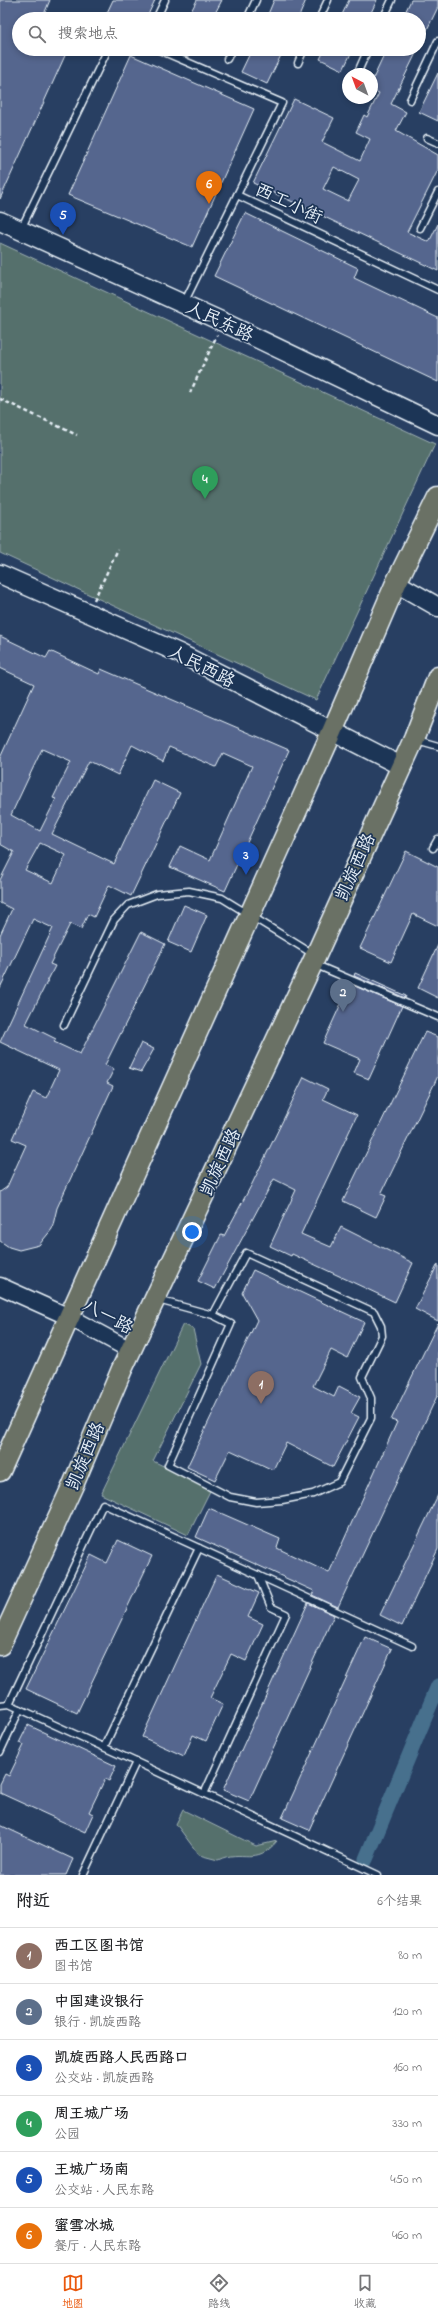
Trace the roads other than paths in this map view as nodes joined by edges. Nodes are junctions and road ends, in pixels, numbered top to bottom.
1 (165, 0) edge
2 (256, 0) edge
3 (328, 0) edge
4 (392, 0) edge
5 (159, 12) edge
6 (250, 12) edge
7 (322, 12) edge
8 (386, 12) edge
9 (438, 41) edge
10 (105, 56) edge
11 (173, 56) edge
12 (228, 56) edge
13 (301, 56) edge
14 (365, 56) edge
15 (227, 59) dead end
16 (298, 62) dead end
17 (359, 68) edge
18 (410, 100) dead end
19 (427, 138) dead end
20 (438, 144) edge
21 (438, 192) edge
22 (237, 195) junction
23 (0, 221) edge
24 (420, 228) dead end
25 (20, 230) junction
26 (438, 290) edge
27 (184, 304) junction
28 (438, 425) edge
29 (438, 497) edge
30 (0, 574) edge
31 (396, 583) junction
32 (438, 597) edge
33 (438, 608) edge
34 (438, 677) edge
35 (332, 732) junction
36 (414, 739) junction
37 (438, 746) edge
38 (401, 766) junction
39 (438, 839) edge
40 (433, 848) dead end
41 (250, 915) junction
42 (314, 960) junction
43 (438, 1017) edge
44 (64, 1025) dead end
45 (0, 1286) edge
46 (0, 1296) edge
47 (156, 1300) junction
48 (213, 1315) junction
49 (67, 1322) junction
50 (132, 1351) junction
51 (0, 1471) edge
52 (198, 1548) junction
53 (258, 1576) junction
54 (0, 1645) edge
55 (412, 1646) dead end
56 (9, 1704) junction
57 (0, 1705) edge
58 (20, 1709) junction
59 (104, 1747) junction
60 (0, 1752) edge
61 (136, 1762) junction
62 (204, 1794) junction
63 (83, 1875) edge
64 (378, 1875) edge

1 - 5 lane
2 - 6 lane
3 - 7 lane
4 - 8 lane
9 - 18 lane
10 - 25 lane
11 - 22 lane
12 - 15 lane
13 - 16 lane
14 - 17 lane
19 - 20 lane
21 - 24 lane
22 - 26 lane, 西工小街
22 - 27 lane, 西工小街
23 - 25 main road, 人民东路
25 - 27 main road, 人民东路
27 - 28 main road, 人民东路
29 - 31 main road
30 - 35 main road, 人民西路
31 - 32 main road
31 - 33 main road
31 - 35 main road
34 - 36 main road, 凯旋西路
35 - 38 main road, 人民西路
35 - 41 main road
36 - 37 lane
36 - 38 main road, 凯旋西路
38 - 42 main road, 凯旋西路
39 - 40 lane
41 - 42 lane
41 - 44 lane
41 - 49 main road
42 - 43 lane
42 - 47 main road, 凯旋西路
45 - 49 street, 八一路
46 - 49 street, 八一路
47 - 48 lane
47 - 50 main road, 凯旋西路
48 - 48 lane
49 - 50 street, 八一路
49 - 51 main road
50 - 54 main road, 凯旋西路
52 - 53 lane
52 - 56 lane
52 - 59 lane
53 - 55 lane
53 - 62 lane
56 - 57 lane
56 - 58 lane
58 - 59 lane
58 - 60 lane
59 - 61 lane
61 - 62 lane
61 - 63 lane
62 - 64 lane

